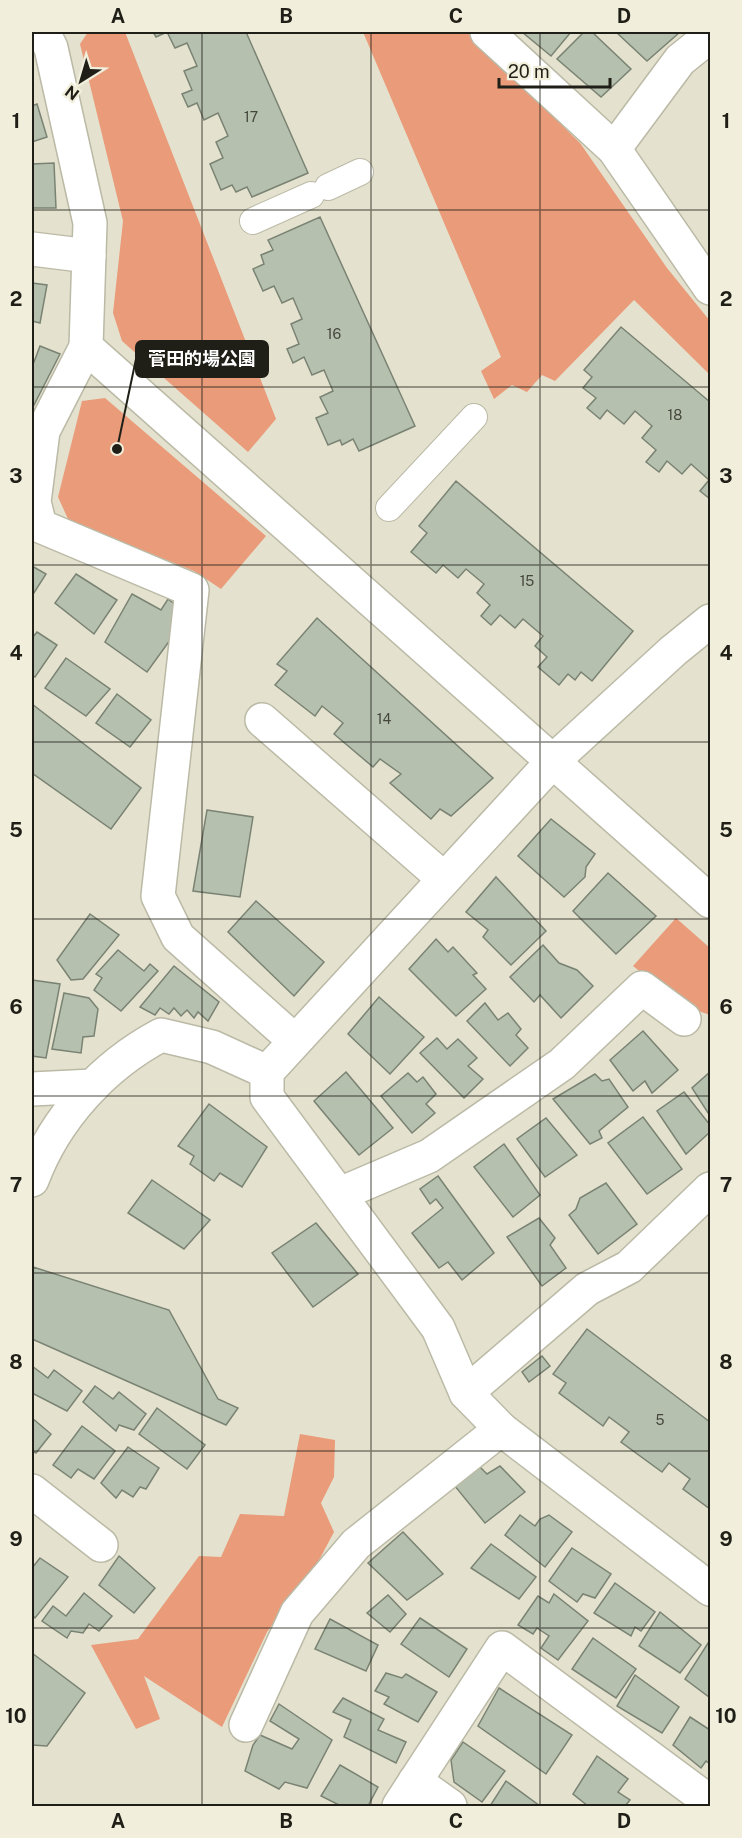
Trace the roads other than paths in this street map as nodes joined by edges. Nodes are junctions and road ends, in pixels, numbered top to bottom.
1 (43, 32) edge
2 (487, 32) edge
3 (711, 36) edge
4 (614, 149) junction
5 (360, 172) dead end
6 (253, 221) dead end
7 (32, 249) edge
8 (89, 256) junction
9 (711, 288) edge
10 (86, 347) junction
11 (474, 417) dead end
12 (33, 503) edge
13 (389, 508) dead end
14 (711, 621) edge
15 (262, 720) dead end
16 (553, 761) junction
17 (444, 879) junction
18 (711, 901) edge
19 (684, 1019) dead end
20 (295, 1041) junction
21 (267, 1072) junction
22 (93, 1086) junction
23 (32, 1089) edge
24 (32, 1180) edge
25 (711, 1189) edge
26 (340, 1194) junction
27 (466, 1393) junction
28 (501, 1429) junction
29 (32, 1491) edge
30 (101, 1545) dead end
31 (711, 1589) edge
32 (246, 1725) dead end
33 (407, 1794) edge
34 (711, 1802) edge
35 (450, 1806) edge

1 - 8 street
2 - 4 street
3 - 4 street
4 - 9 street
5 - 6 street
7 - 8 street
8 - 10 street
10 - 12 street
10 - 16 street
11 - 13 street
12 - 20 street
14 - 16 street
15 - 17 street
16 - 17 street
16 - 18 street
17 - 20 street
19 - 26 street
20 - 21 street
21 - 22 street
21 - 26 street
22 - 23 street
22 - 24 street
25 - 27 street
26 - 27 street
27 - 28 street
28 - 31 street
28 - 32 street
29 - 30 street
33 - 34 street
33 - 35 street

